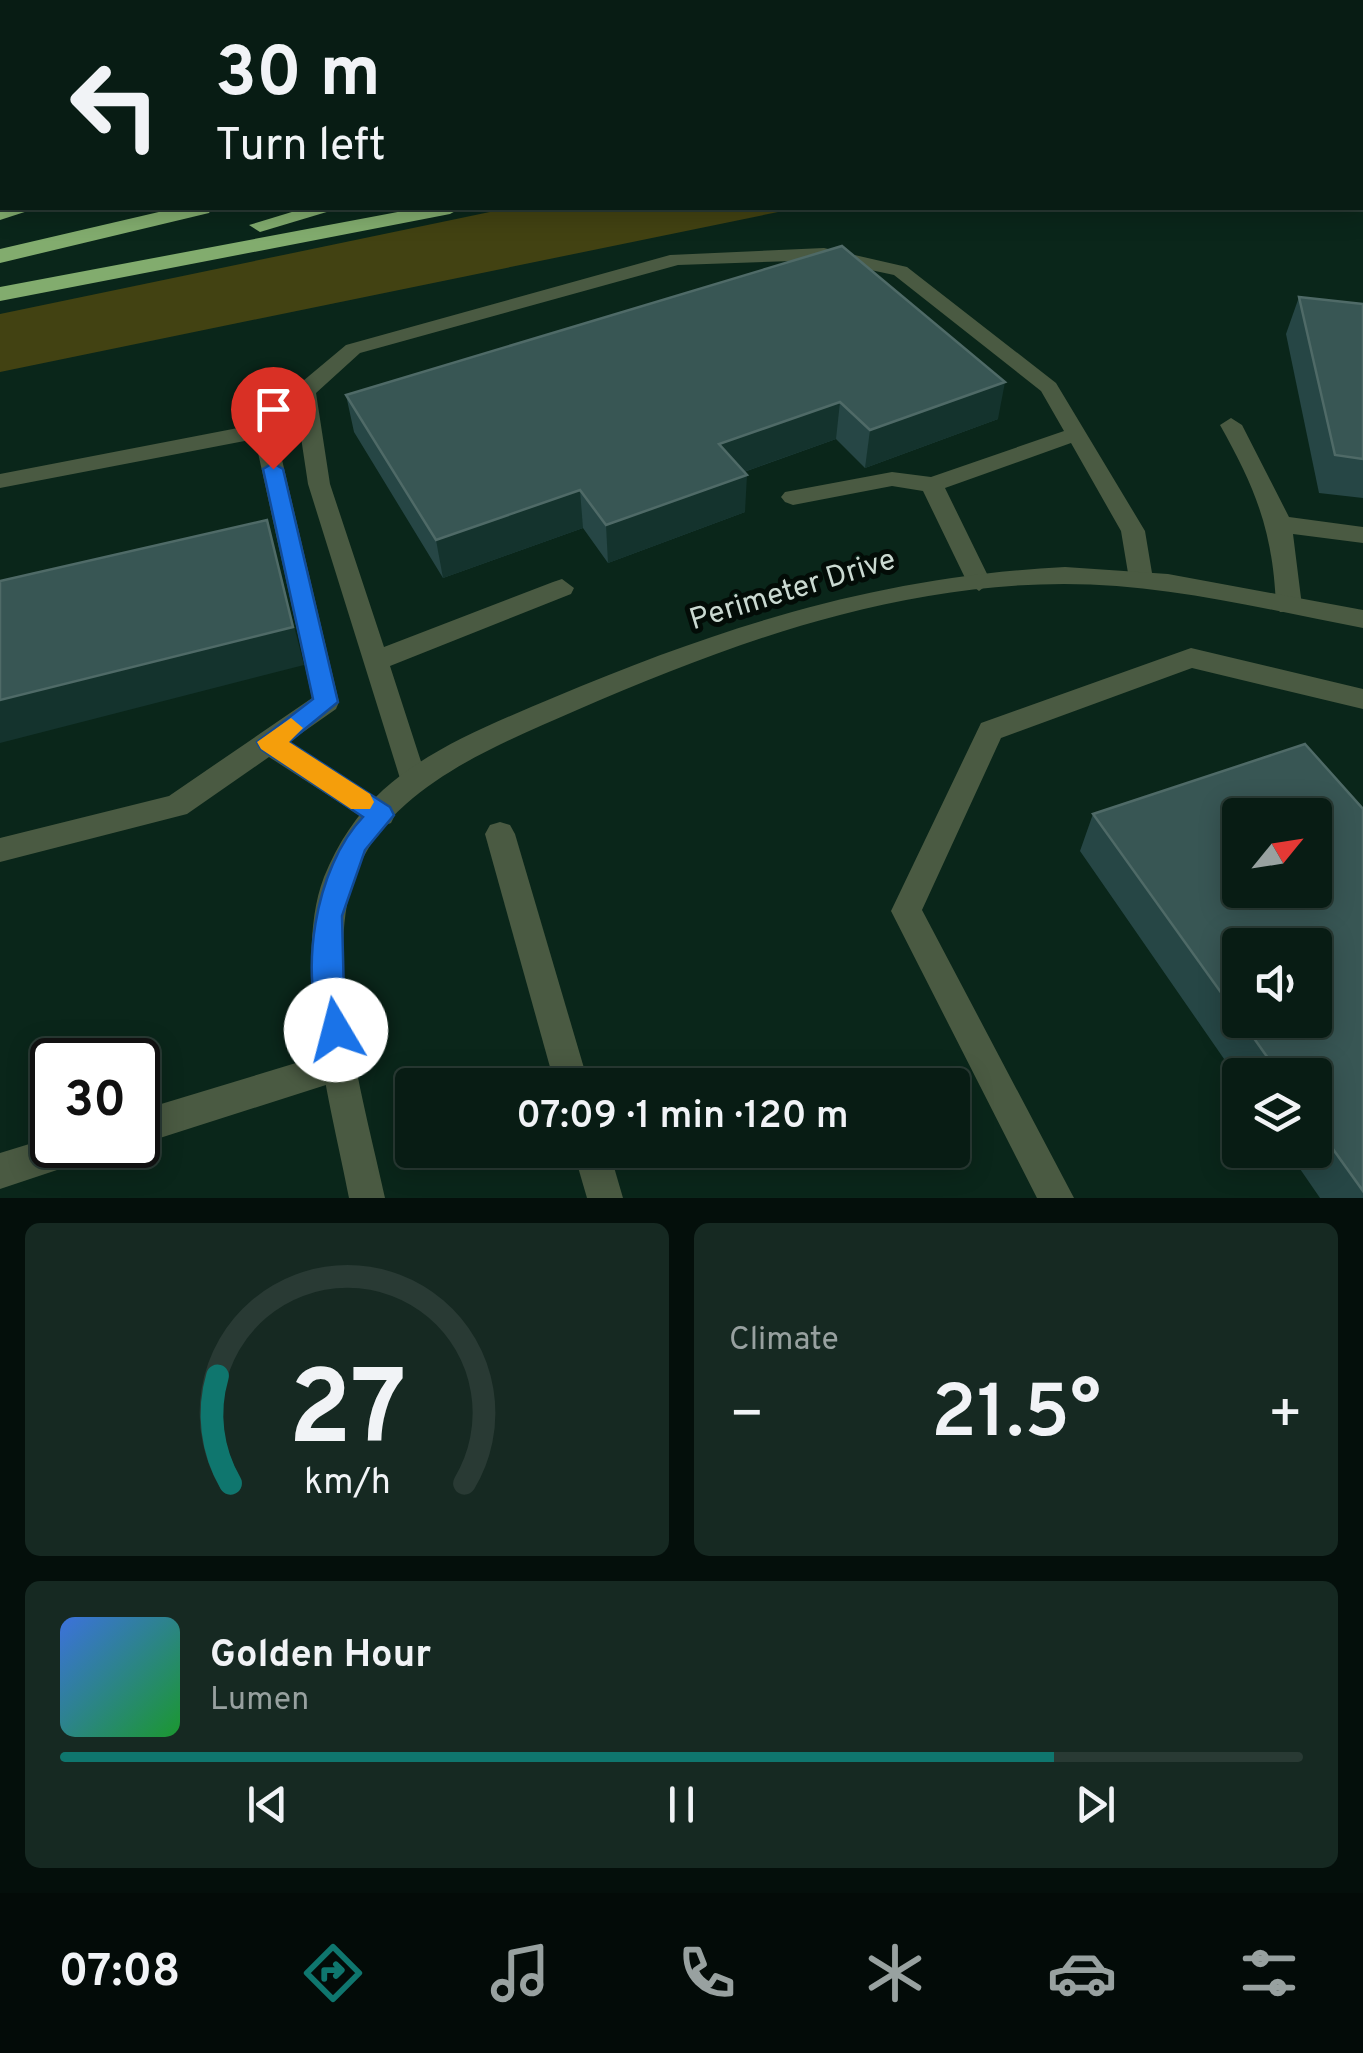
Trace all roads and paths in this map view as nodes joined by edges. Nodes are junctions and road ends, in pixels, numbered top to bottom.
1 (193, 210) edge
2 (320, 210) edge
3 (439, 210) edge
4 (0, 256) edge
5 (0, 292) edge
6 (1232, 425) dead end
7 (1076, 434) junction
8 (0, 481) edge
9 (932, 485) junction
10 (792, 497) dead end
11 (1282, 524) junction
12 (1363, 534) edge
13 (1141, 579) junction
14 (979, 582) junction
15 (562, 588) dead end
16 (1289, 606) junction
17 (1363, 620) edge
18 (375, 661) junction
19 (1363, 699) edge
20 (270, 742) junction
21 (412, 780) junction
22 (381, 815) junction
23 (500, 834) dead end
24 (0, 850) edge
25 (342, 1066) junction
26 (567, 1068) edge
27 (160, 1121) edge
28 (30, 1162) edge
29 (596, 1168) edge
30 (0, 1171) edge
31 (367, 1198) edge
32 (604, 1198) edge
33 (1056, 1198) edge

1 - 4 highway
2 - 5 highway
3 - 5 highway
6 - 11 street
7 - 9 street
7 - 13 street
7 - 18 street
8 - 20 street
9 - 10 street
9 - 14 street
11 - 12 street
11 - 16 street
13 - 14 street, Perimeter Drive
13 - 16 street, Perimeter Drive
14 - 21 street, Perimeter Drive
15 - 18 street
16 - 17 street, Perimeter Drive
18 - 21 street
19 - 33 street
20 - 22 street
20 - 24 street
21 - 22 street, Perimeter Drive
22 - 25 street, Perimeter Drive
23 - 26 street
25 - 27 street
25 - 31 street
28 - 30 street
29 - 32 street

